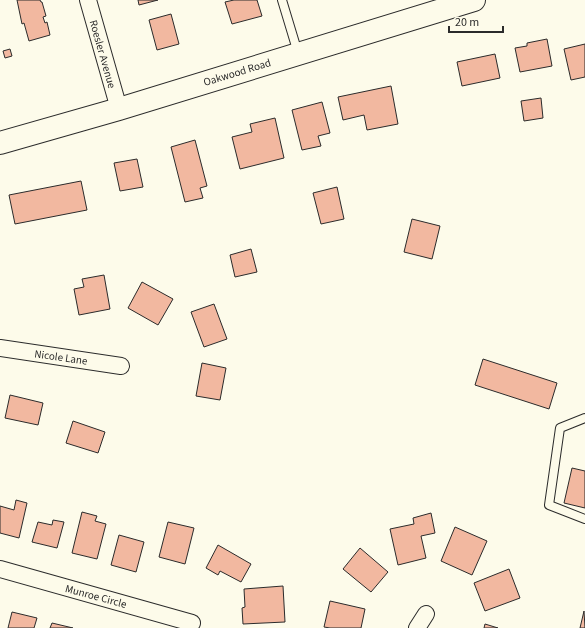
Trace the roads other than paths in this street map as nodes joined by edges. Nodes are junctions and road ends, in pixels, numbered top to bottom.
1 (88, 0) edge
2 (282, 0) edge
3 (474, 0) edge
4 (298, 54) junction
5 (118, 109) junction
6 (0, 143) edge
7 (0, 348) edge
8 (121, 366) dead end
9 (585, 418) edge
10 (585, 519) edge
11 (0, 570) edge
12 (426, 614) dead end
13 (192, 623) dead end
14 (417, 628) edge

1 - 5 street, Roesler Avenue
2 - 4 lane
3 - 4 street, Oakwood Road
4 - 5 street, Oakwood Road
5 - 6 street, Oakwood Road
7 - 8 street, Nicole Lane
9 - 10 lane
11 - 13 street, Munroe Circle
12 - 14 street

